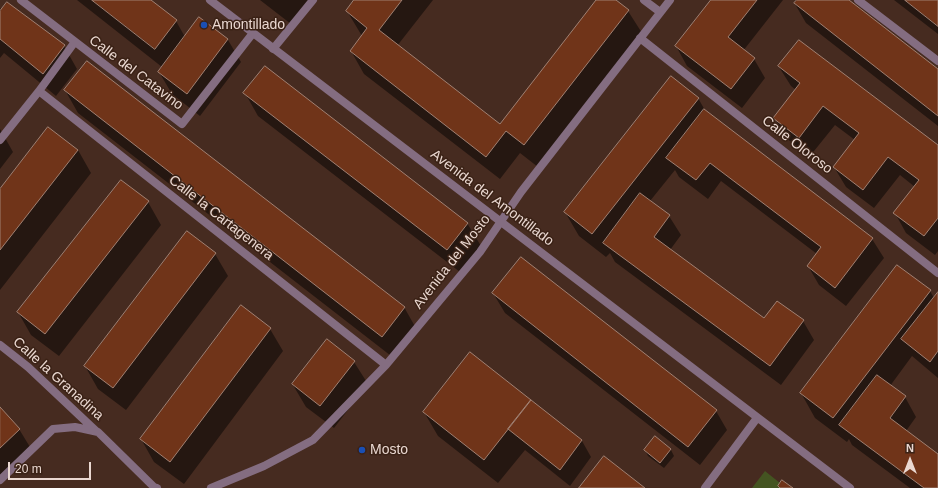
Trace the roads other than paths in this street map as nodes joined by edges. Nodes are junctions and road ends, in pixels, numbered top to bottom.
1 (21, 0) edge
2 (210, 0) edge
3 (313, 0) edge
4 (644, 0) edge
5 (670, 0) edge
6 (858, 0) edge
7 (660, 12) junction
8 (254, 33) junction
9 (640, 38) junction
10 (74, 43) junction
11 (273, 48) junction
12 (938, 62) edge
13 (39, 91) junction
14 (0, 140) edge
15 (500, 221) junction
16 (938, 273) edge
17 (0, 345) edge
18 (386, 365) junction
19 (757, 418) junction
20 (98, 432) junction
21 (0, 480) edge
22 (155, 488) edge
23 (211, 488) edge
24 (706, 488) edge
25 (850, 488) edge

1 - 10 street, Calle del Catavino
2 - 8 street, Avenida del Amontillado
3 - 11 street
4 - 7 street
5 - 7 street, Avenida del Mosto
6 - 12 street
7 - 9 street, Avenida del Mosto
8 - 10 street, Calle del Catavino
8 - 11 street, Avenida del Amontillado
9 - 15 street, Avenida del Mosto
9 - 16 street, Calle Oloroso
10 - 13 street
11 - 15 street, Avenida del Amontillado
13 - 14 street
13 - 18 street, Calle la Cartagenera
15 - 18 street, Avenida del Mosto
15 - 19 street, Avenida del Amontillado
17 - 20 street, Calle la Granadina
18 - 23 street, Avenida del Mosto
19 - 24 street
19 - 25 street, Avenida del Amontillado
20 - 21 street
20 - 22 street

